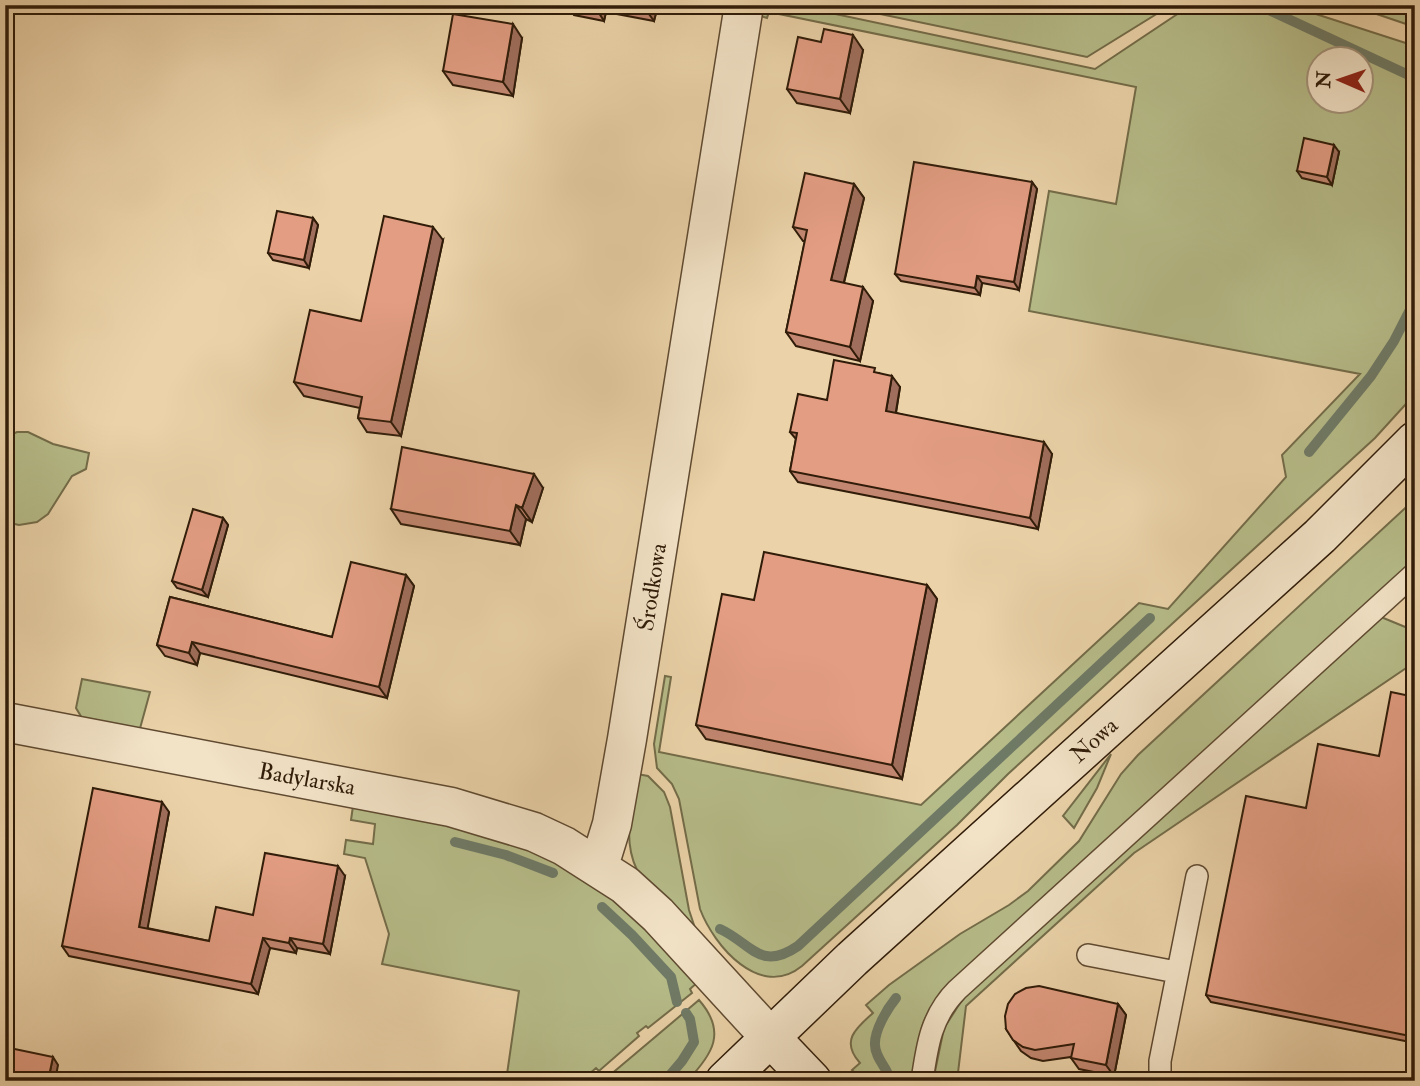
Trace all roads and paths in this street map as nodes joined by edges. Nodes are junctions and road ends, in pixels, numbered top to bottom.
1 (744, 5) edge
2 (1415, 441) edge
3 (1415, 573) edge
4 (5, 722) edge
5 (598, 866) junction
6 (1197, 876) dead end
7 (1088, 955) dead end
8 (1176, 972) junction
9 (769, 1036) junction
10 (725, 1081) edge
11 (811, 1081) edge
12 (922, 1081) edge
13 (1160, 1081) edge

1 - 5 street, Środkowa
2 - 9 street, Nowa
3 - 12 lane
4 - 5 street, Badylarska
5 - 9 street
6 - 8 lane
7 - 8 lane
8 - 13 lane
9 - 10 street
9 - 11 street

